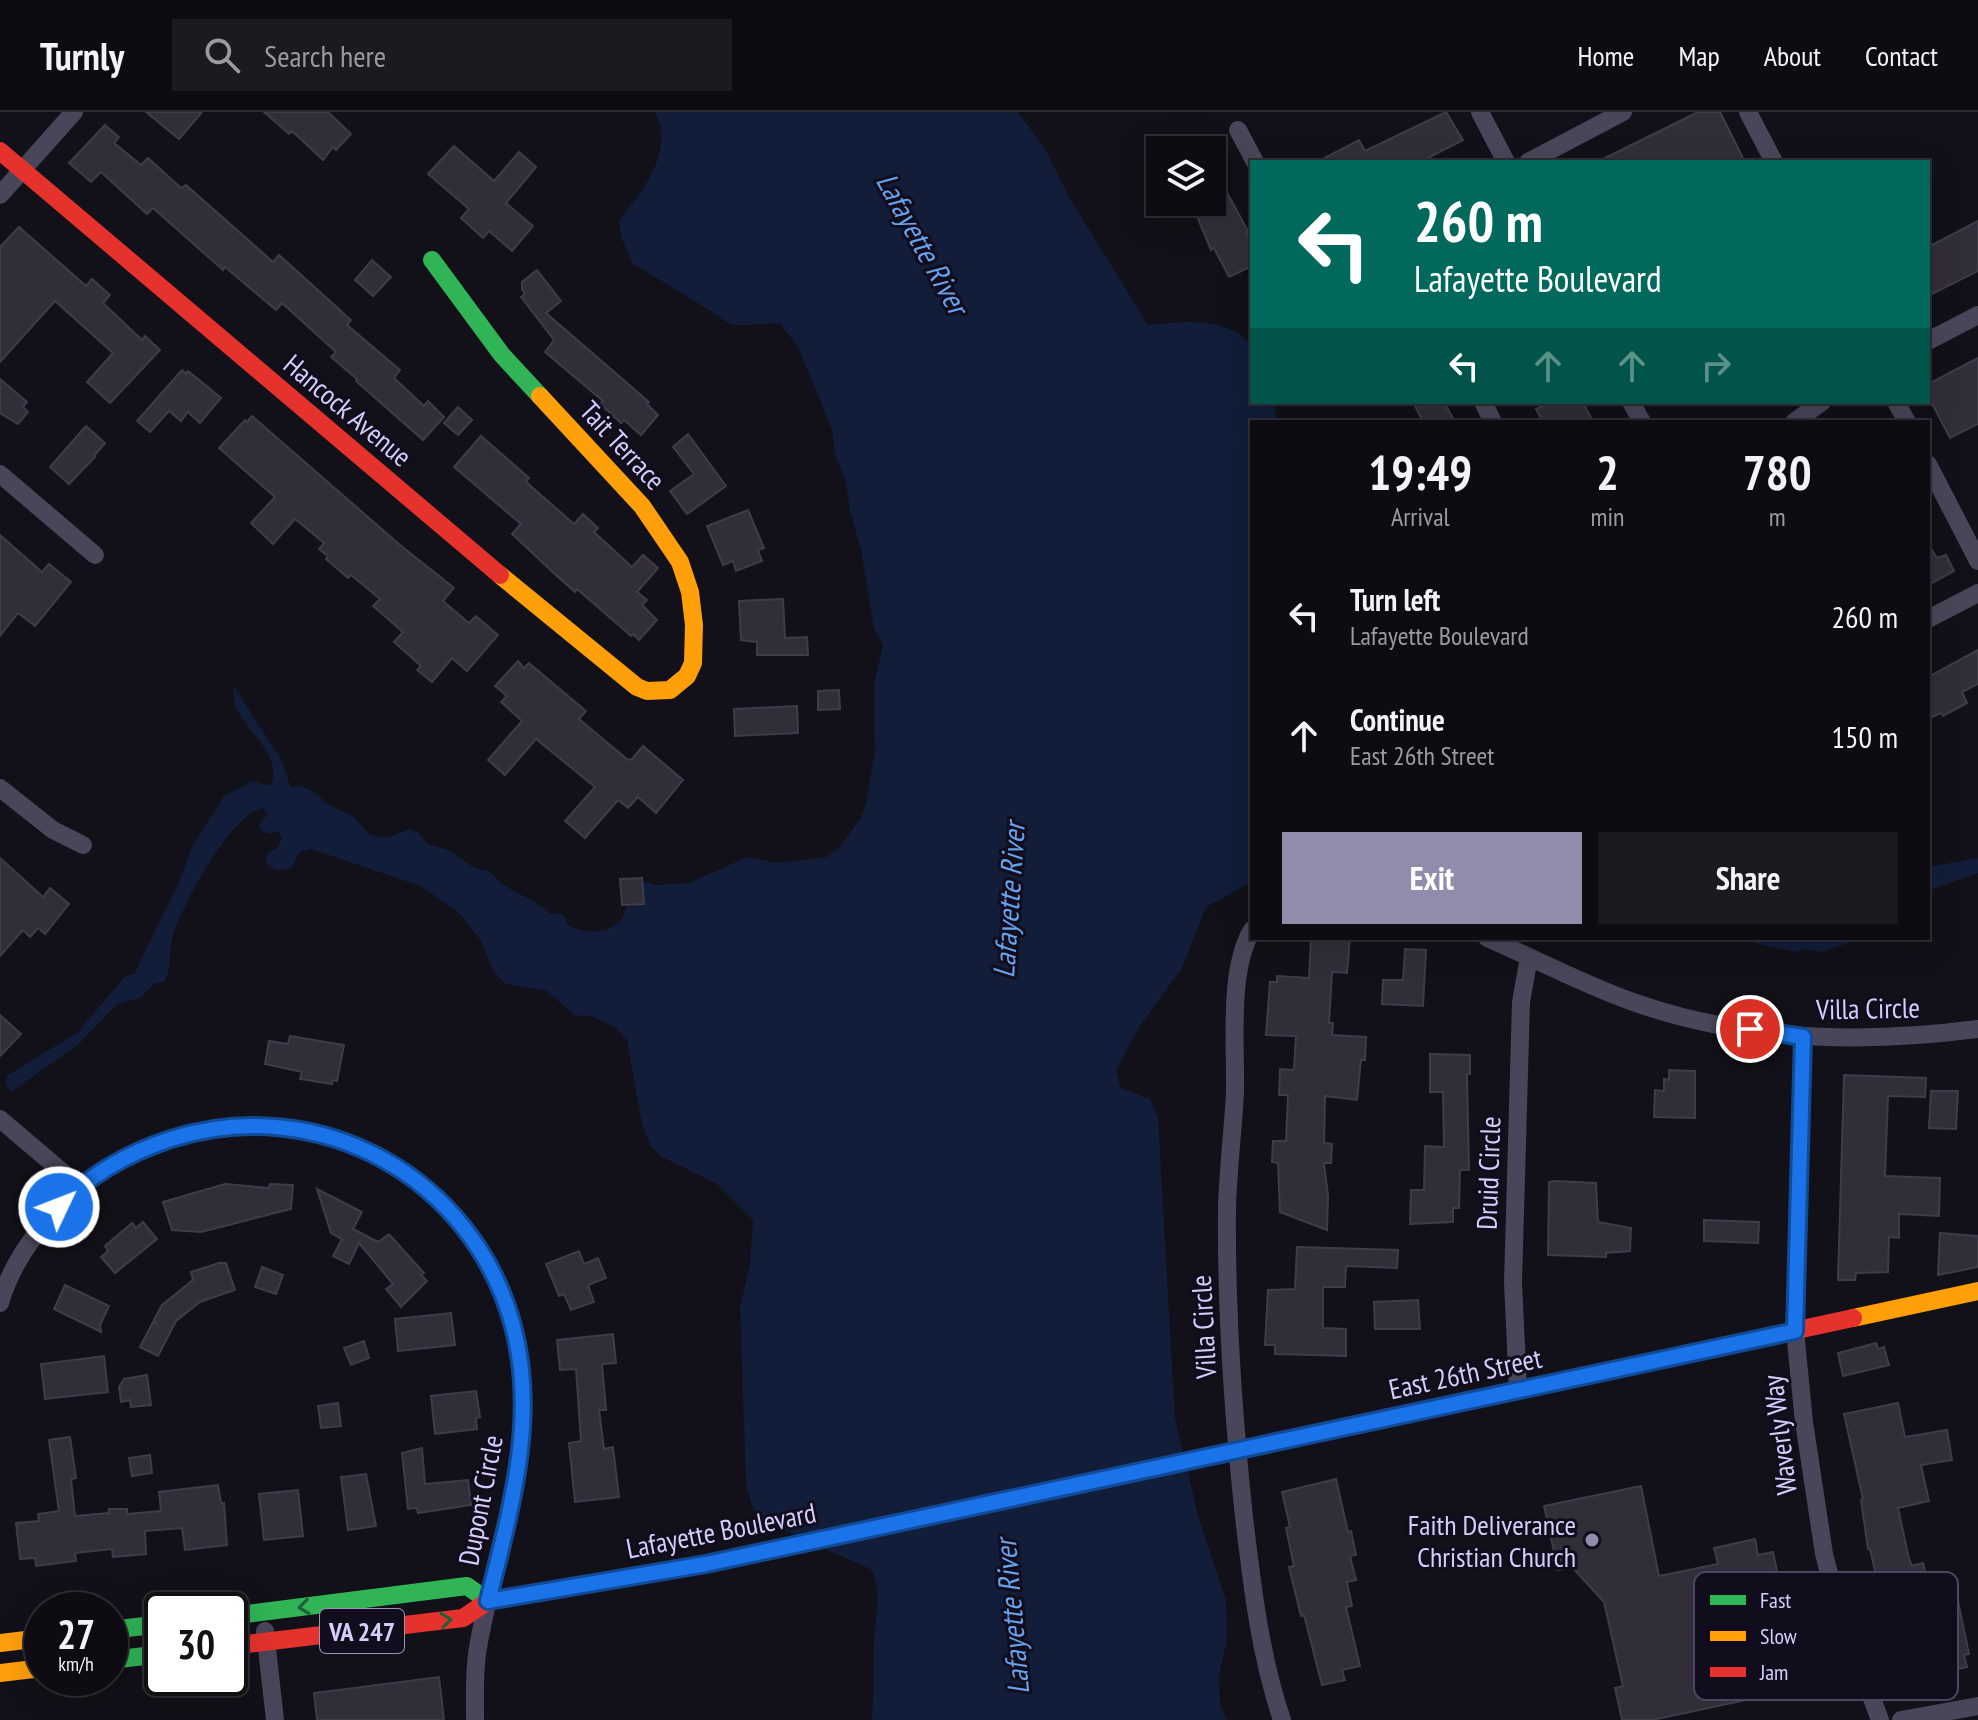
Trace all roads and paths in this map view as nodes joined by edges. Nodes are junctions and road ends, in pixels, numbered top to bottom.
1 (74, 112) edge
2 (1480, 112) edge
3 (1623, 112) edge
4 (1748, 112) edge
5 (1238, 130) dead end
6 (0, 151) edge
7 (1254, 160) edge
8 (1505, 160) edge
9 (1532, 160) edge
10 (1773, 160) edge
11 (22, 170) junction
12 (0, 195) edge
13 (432, 260) dead end
14 (1978, 315) edge
15 (1930, 340) edge
16 (1819, 404) edge
17 (1797, 420) edge
18 (1930, 468) edge
19 (0, 474) edge
20 (95, 555) dead end
21 (1978, 561) edge
22 (1978, 593) edge
23 (1930, 618) edge
24 (670, 690) joint
25 (0, 788) edge
26 (83, 845) dead end
27 (1250, 934) edge
28 (1491, 940) edge
29 (1529, 957) junction
30 (1978, 1029) edge
31 (1803, 1037) junction
32 (0, 1119) edge
33 (79, 1186) junction
34 (1978, 1291) edge
35 (0, 1303) edge
36 (1795, 1331) junction
37 (1518, 1390) junction
38 (1238, 1451) junction
39 (964, 1509) joint
40 (1829, 1572) edge
41 (488, 1601) junction
42 (263, 1612) junction
43 (248, 1614) edge
44 (24, 1640) edge
45 (266, 1642) junction
46 (0, 1643) edge
47 (248, 1644) edge
48 (24, 1670) edge
49 (0, 1673) edge
50 (1872, 1700) edge
51 (1978, 1706) edge
52 (275, 1720) edge
53 (475, 1720) edge
54 (1282, 1720) edge
55 (1880, 1720) edge
56 (1901, 1720) edge

1 - 11 street
2 - 8 street
3 - 9 street
4 - 10 street
5 - 7 street
6 - 11 main road, Hancock Avenue
11 - 12 street
11 - 24 main road, Hancock Avenue
13 - 24 main road, Tait Terrace
14 - 15 street
16 - 17 street
18 - 21 street
19 - 20 street
22 - 23 street
25 - 26 street
27 - 38 street, Villa Circle
28 - 29 street, Villa Circle
29 - 31 street, Villa Circle
29 - 37 street, Druid Circle
30 - 31 street, Villa Circle
31 - 36 street, Waverly Way
32 - 33 street
33 - 35 street, Dupont Circle
33 - 41 street, Dupont Circle
34 - 36 main road, East 26th Street / VA 247
36 - 37 main road, East 26th Street / VA 247
36 - 40 street, Waverly Way
37 - 38 main road, East 26th Street / VA 247
38 - 39 main road, East 26th Street / VA 247
38 - 54 street, Villa Circle
39 - 41 main road, Lafayette Boulevard / VA 247
41 -> 42 main road, VA 247
45 -> 41 main road, Lafayette Boulevard / VA 247
41 - 53 street, Dupont Circle
42 - 43 main road, VA 247
42 - 45 street
44 - 46 main road
45 - 47 main road, Lafayette Boulevard / VA 247
45 - 52 street
48 - 49 main road
50 - 55 street, Waverly Way
51 - 56 street

